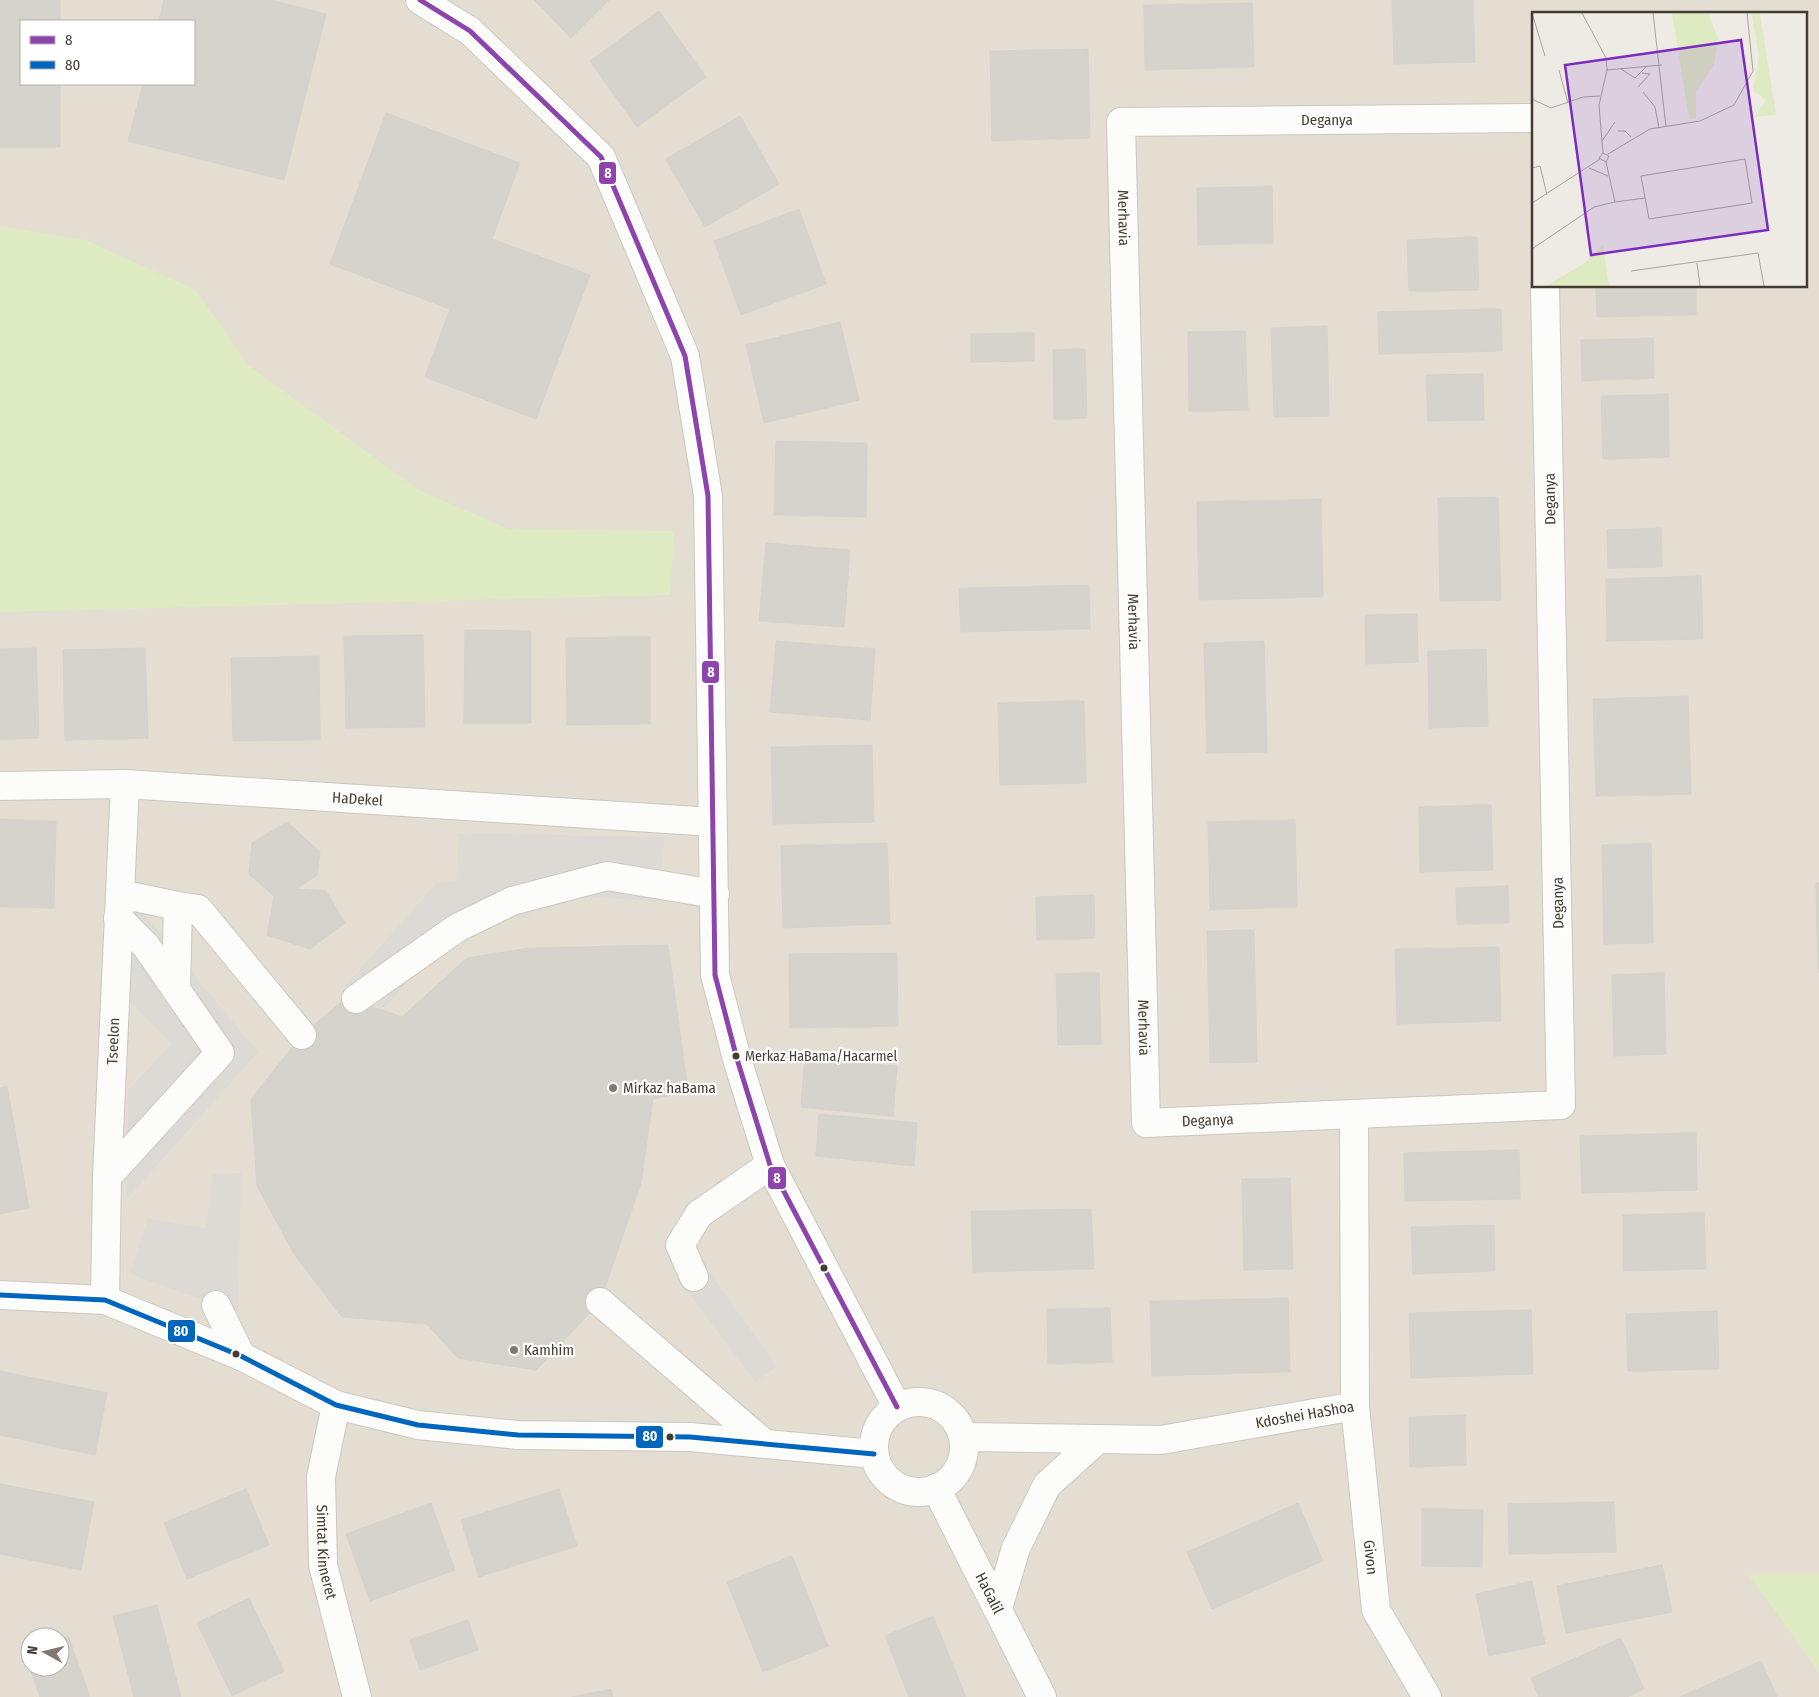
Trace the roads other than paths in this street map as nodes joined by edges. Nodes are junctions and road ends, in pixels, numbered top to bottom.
1 (420, 0) edge
2 (1532, 118) edge
3 (1121, 122) joint
4 (1545, 288) edge
5 (125, 784) junction
6 (0, 786) edge
7 (713, 822) junction
8 (715, 894) junction
9 (119, 906) junction
10 (178, 906) junction
11 (176, 990) junction
12 (356, 998) dead end
13 (302, 1035) dead end
14 (1354, 1114) junction
15 (1146, 1123) joint
16 (770, 1165) junction
17 (107, 1177) junction
18 (694, 1277) dead end
19 (0, 1295) edge
20 (105, 1300) junction
21 (600, 1302) dead end
22 (216, 1305) dead end
23 (241, 1356) junction
24 (336, 1405) junction
25 (1355, 1406) junction
26 (897, 1407) junction
27 (963, 1437) junction
28 (1098, 1439) junction
29 (765, 1444) junction
30 (874, 1454) junction
31 (936, 1488) junction
32 (998, 1608) junction
33 (357, 1697) edge
34 (1042, 1697) edge
35 (1427, 1697) edge

1 - 7 street
2 - 3 street, Deganya
3 - 15 street, Merhavia
4 - 14 street, Deganya
5 - 6 street, HaDekel
5 - 7 street, HaDekel
5 - 9 street, Tseelon
7 - 8 street
8 - 12 street
8 - 16 street
9 - 10 street
9 - 11 street
9 - 17 street, Tseelon
10 - 11 street
10 - 13 street
11 - 17 street
14 - 15 street, Deganya
14 - 25 street, Kdoshei HaShoa
16 - 18 street
16 - 26 street
17 - 20 street, Tseelon
19 - 20 street
20 - 23 street
21 - 29 street
22 - 23 street
23 - 24 street
24 - 29 street
24 - 33 street, Simtat Kinneret
25 - 28 street, Kdoshei HaShoa
25 - 35 street, Givon
26 - 27 street
26 - 30 street
27 - 28 street, Kdoshei HaShoa
27 - 31 street
28 - 32 street
29 - 30 street
30 - 31 street
31 - 32 street, HaGalil
32 - 34 street, HaGalil

